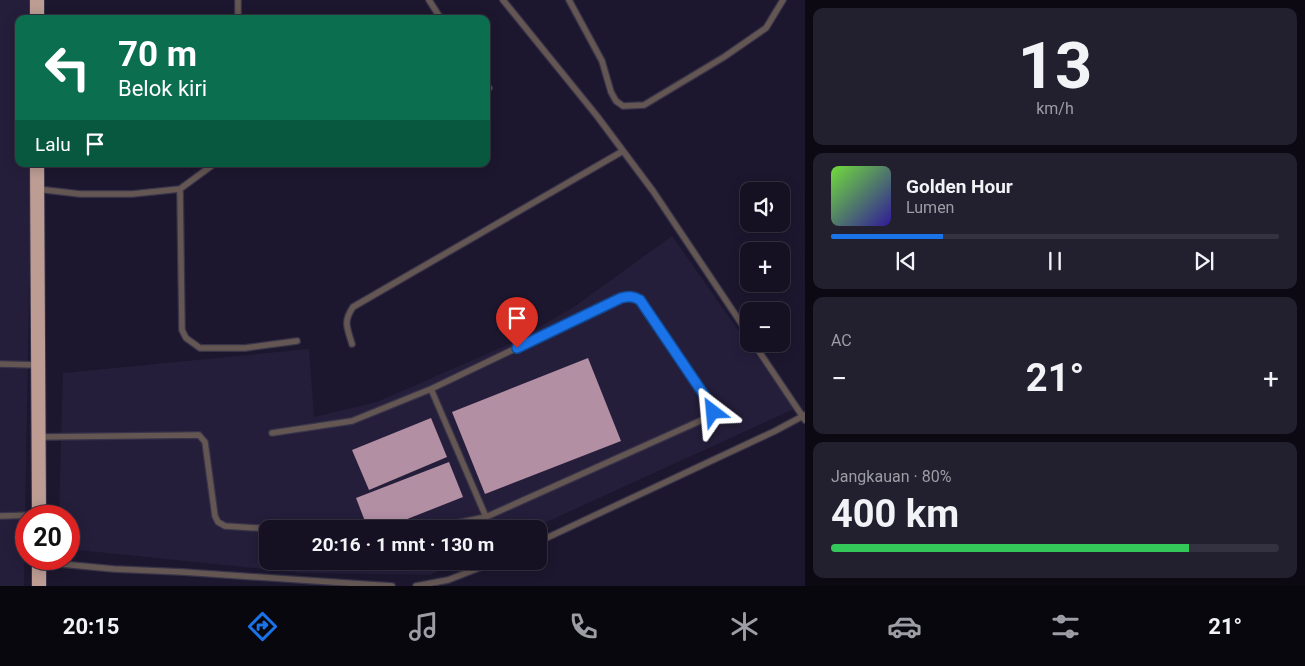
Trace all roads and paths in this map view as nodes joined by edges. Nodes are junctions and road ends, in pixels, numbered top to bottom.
1 (36, 0) edge
2 (238, 0) edge
3 (428, 0) edge
4 (503, 0) edge
5 (569, 0) edge
6 (783, 0) edge
7 (37, 15) edge
8 (238, 15) edge
9 (438, 15) edge
10 (623, 151) junction
11 (37, 167) edge
12 (210, 167) edge
13 (37, 189) junction
14 (180, 189) junction
15 (740, 322) edge
16 (297, 341) dead end
17 (352, 344) dead end
18 (759, 352) edge
19 (0, 364) edge
20 (38, 366) junction
21 (431, 388) junction
22 (804, 417) edge
23 (272, 433) dead end
24 (38, 437) junction
25 (39, 505) edge
26 (0, 516) edge
27 (15, 516) edge
28 (486, 517) junction
29 (472, 520) edge
30 (259, 528) edge
31 (547, 538) edge
32 (80, 565) edge
33 (39, 570) edge
34 (474, 570) edge
35 (39, 586) edge
36 (392, 586) edge
37 (416, 586) edge

1 - 7 highway
2 - 8 lane
3 - 9 lane
4 - 10 lane
5 - 6 lane
10 - 15 lane
10 - 17 lane
11 - 13 highway
12 - 14 lane
13 - 14 lane
13 - 20 highway
14 - 16 lane
18 - 22 lane
19 - 20 lane
20 - 24 highway
21 - 23 lane
21 - 28 lane
21 - 28 lane
22 - 31 lane
24 - 25 highway
24 - 30 lane
26 - 27 lane
28 - 29 lane
32 - 36 lane
33 - 35 highway
34 - 37 lane

